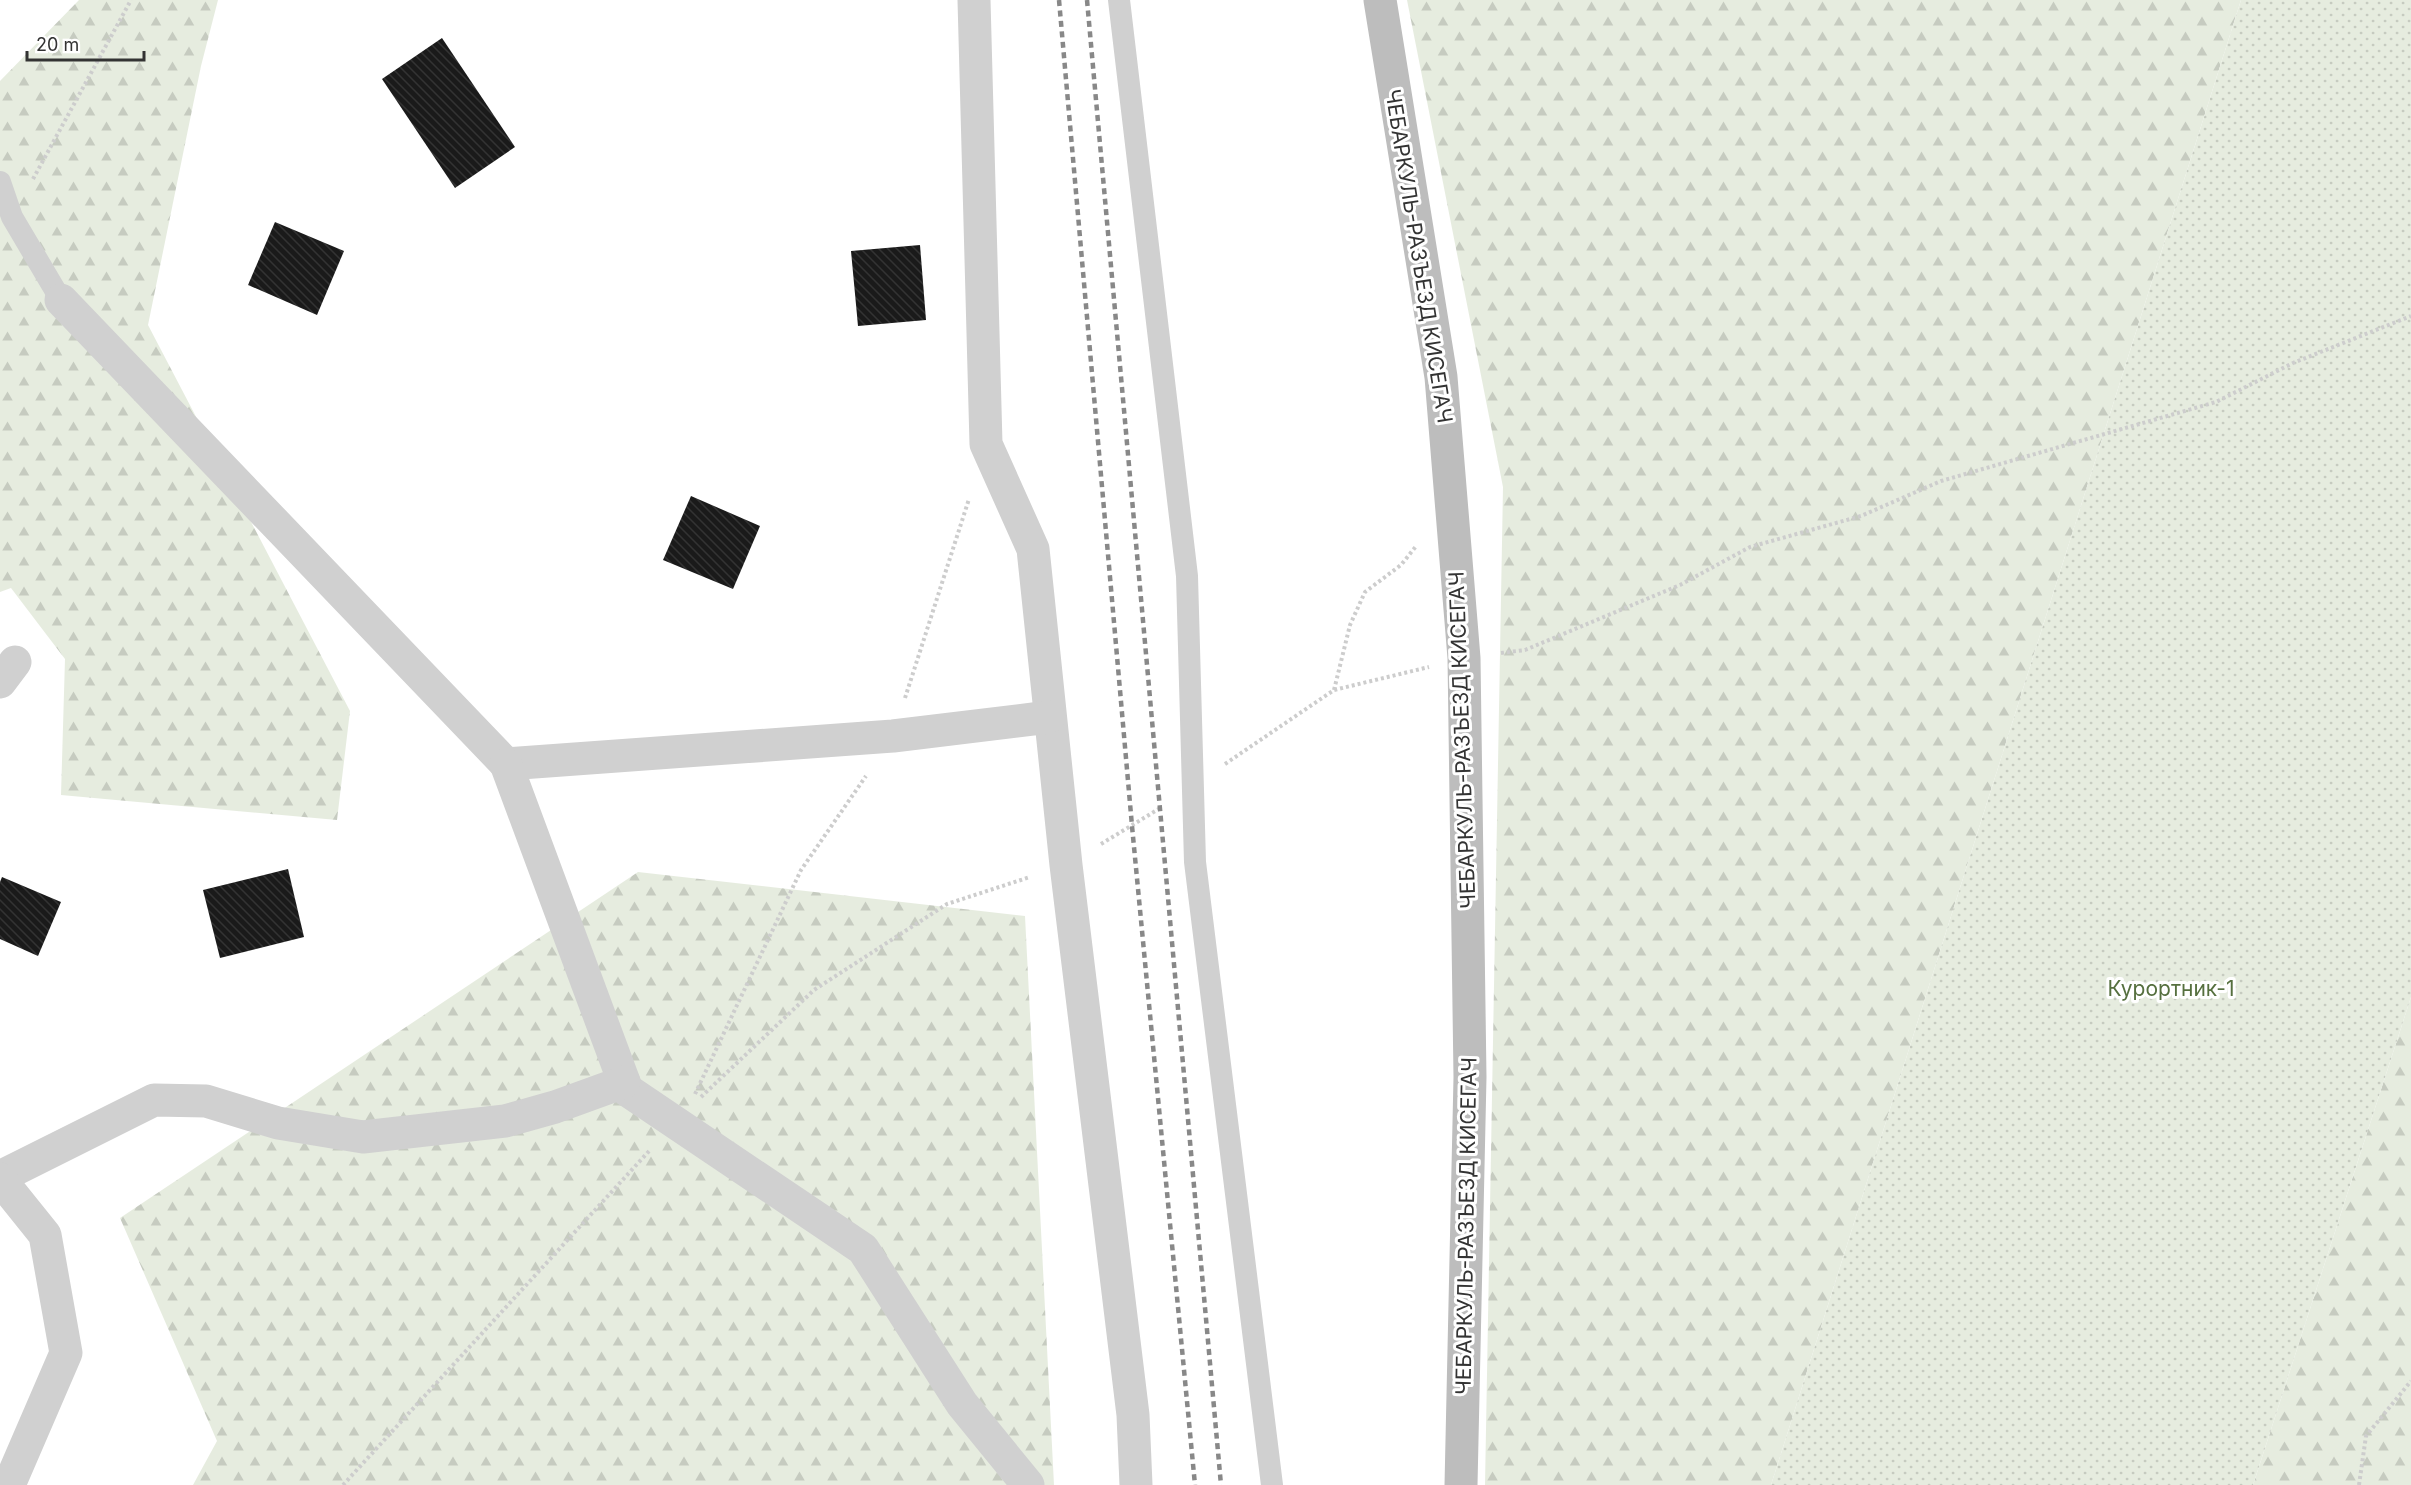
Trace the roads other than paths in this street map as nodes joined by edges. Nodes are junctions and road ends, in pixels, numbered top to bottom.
1 (974, 0) edge
2 (1119, 0) edge
3 (1380, 0) edge
4 (0, 182) edge
5 (61, 300) joint
6 (1049, 717) junction
7 (506, 764) junction
8 (624, 1082) junction
9 (0, 1178) edge
10 (9, 1485) edge
11 (1028, 1485) edge
12 (1136, 1485) edge
13 (1272, 1485) edge
14 (1461, 1485) edge

1 - 6 street
2 - 13 lane
3 - 14 street, ЧЕБАРКУЛЬ-РАЗЪЕЗД КИСЕГАЧ
4 - 5 lane
5 - 7 street
6 - 7 street
6 - 12 street
7 - 8 street
8 - 9 street
8 - 11 street
9 - 10 street

